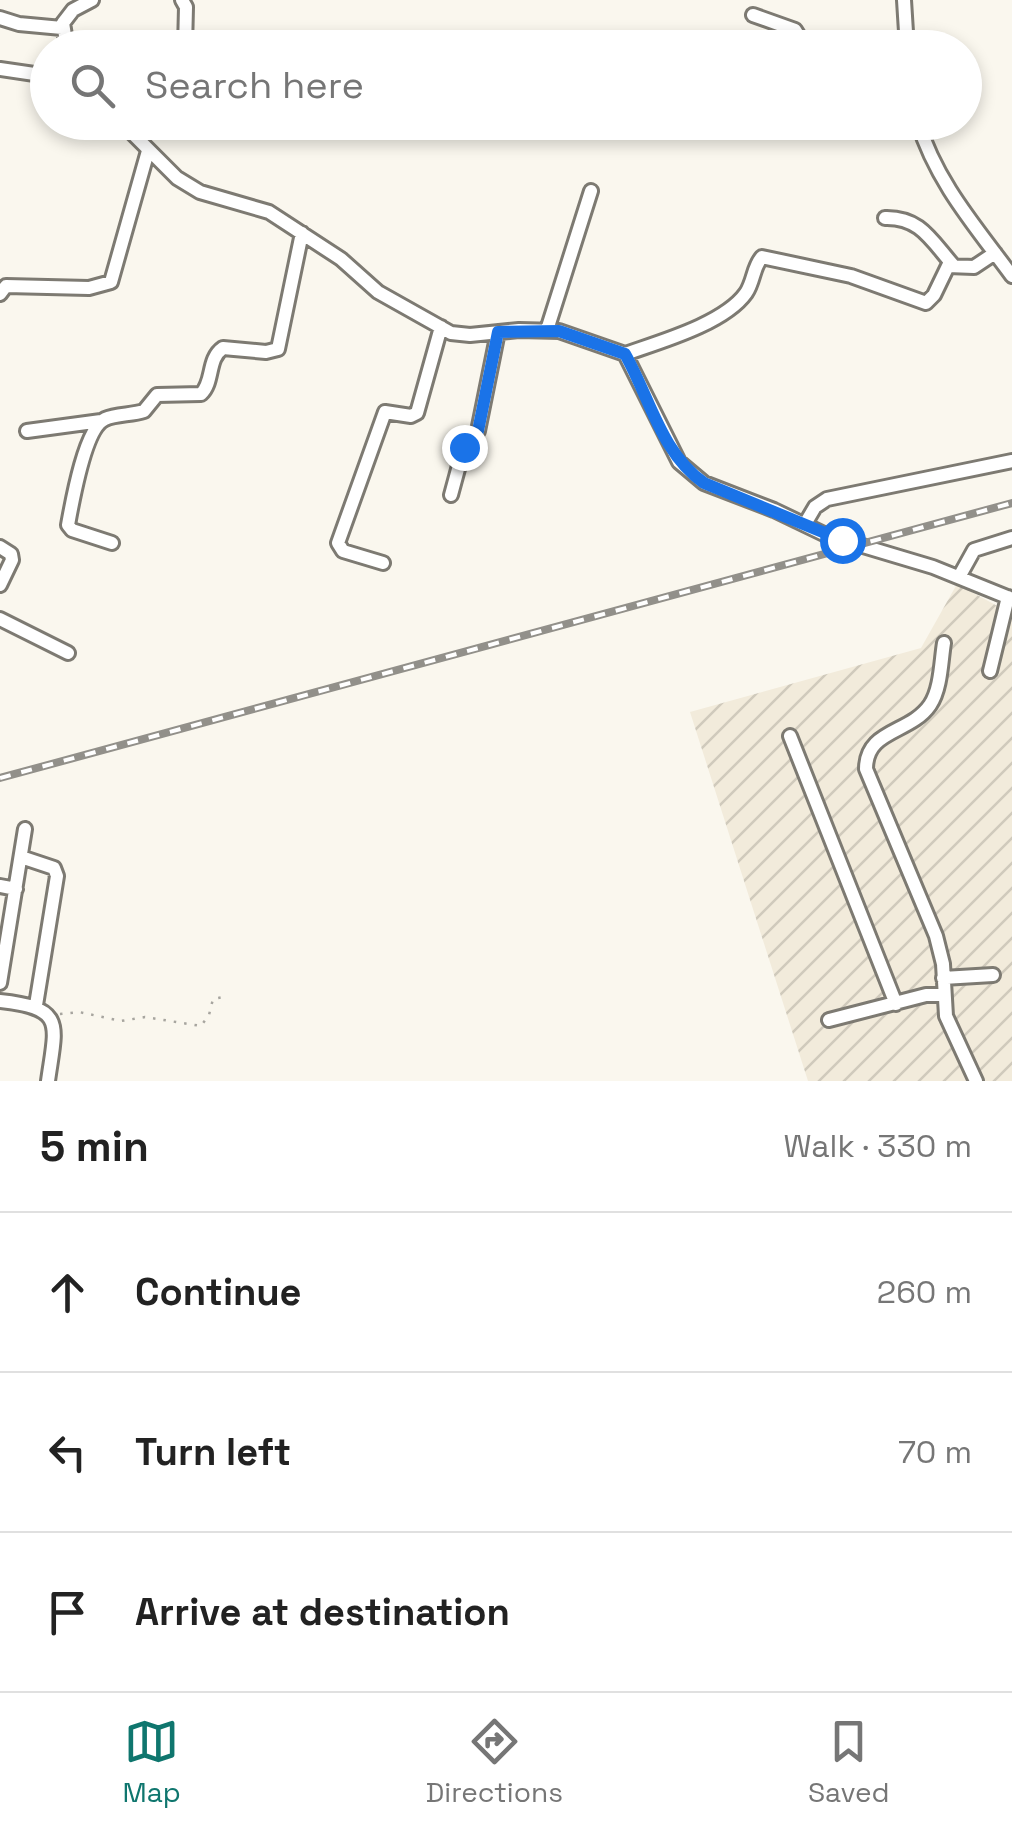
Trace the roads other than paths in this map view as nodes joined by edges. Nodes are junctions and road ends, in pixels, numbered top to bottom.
1 (92, 0) edge
2 (182, 0) edge
3 (904, 0) edge
4 (753, 15) dead end
5 (0, 18) edge
6 (62, 28) joint
7 (185, 30) edge
8 (795, 30) edge
9 (906, 30) edge
10 (0, 68) edge
11 (30, 73) edge
12 (138, 140) edge
13 (925, 140) edge
14 (148, 151) junction
15 (591, 191) dead end
16 (884, 218) dead end
17 (302, 233) junction
18 (995, 253) junction
19 (953, 264) junction
20 (1012, 276) edge
21 (0, 294) edge
22 (441, 328) junction
23 (547, 330) junction
24 (498, 332) junction
25 (625, 354) junction
26 (101, 421) junction
27 (27, 431) dead end
28 (1012, 460) edge
29 (451, 495) dead end
30 (806, 524) junction
31 (1012, 538) edge
32 (112, 543) dead end
33 (0, 546) edge
34 (383, 563) dead end
35 (958, 577) junction
36 (0, 585) edge
37 (1010, 598) edge
38 (0, 619) edge
39 (944, 642) dead end
40 (68, 652) dead end
41 (990, 670) dead end
42 (790, 736) dead end
43 (25, 829) dead end
44 (20, 857) junction
45 (0, 886) edge
46 (16, 889) junction
47 (992, 975) dead end
48 (944, 978) junction
49 (0, 983) edge
50 (944, 995) junction
51 (0, 1001) edge
52 (36, 1004) junction
53 (896, 1004) junction
54 (829, 1020) dead end
55 (48, 1081) edge
56 (976, 1081) edge

1 - 6 street
2 - 7 street
3 - 9 street
4 - 8 street
5 - 6 street
10 - 11 street
12 - 14 street
13 - 18 street
14 - 17 street
14 - 21 street
15 - 23 street
16 - 19 street
17 - 22 street
17 - 26 street
18 - 19 street
18 - 20 street
19 - 25 street
22 - 24 street
22 - 34 street
23 - 24 street
23 - 25 street
24 - 29 street
25 - 30 street
26 - 27 street
26 - 32 street
28 - 30 street
30 - 35 street
31 - 35 street
33 - 36 street
35 - 37 street
37 - 41 street
38 - 40 street
39 - 48 street
42 - 53 street
43 - 44 street
44 - 46 street
44 - 52 street
45 - 46 street
46 - 49 street
47 - 48 street
48 - 50 street
50 - 53 street
50 - 56 street
51 - 52 street
52 - 55 street
53 - 54 street

